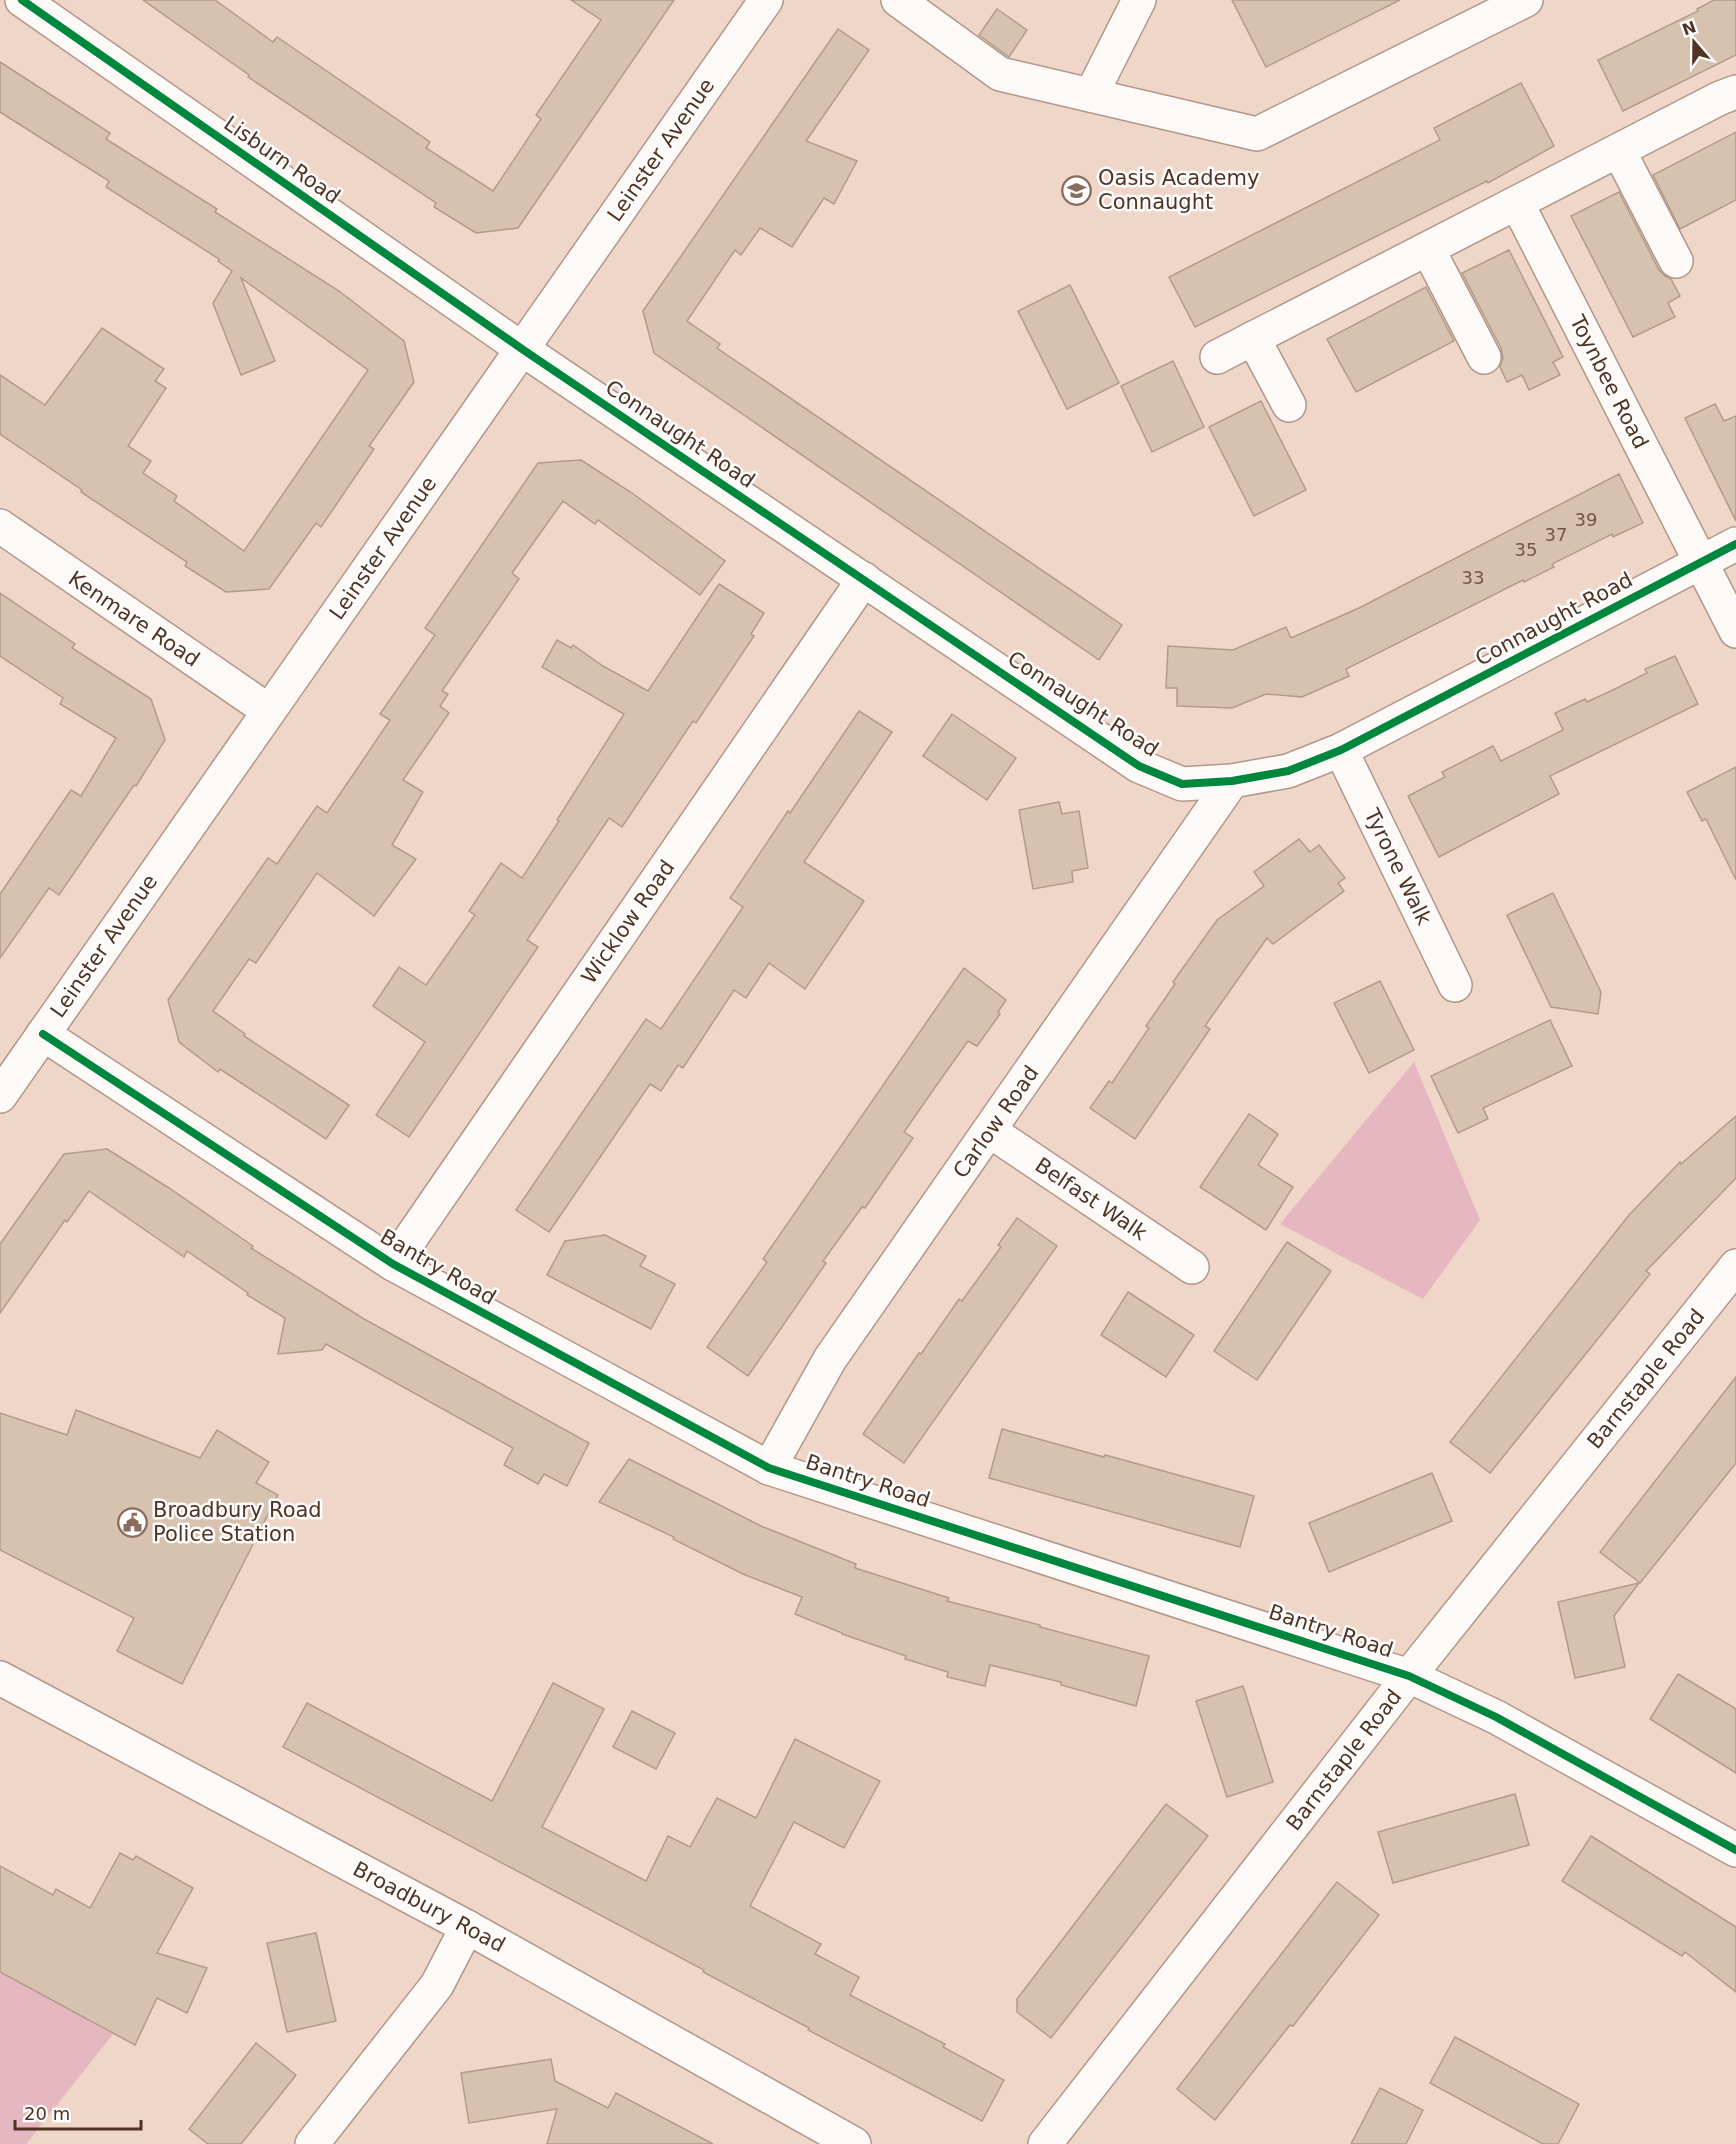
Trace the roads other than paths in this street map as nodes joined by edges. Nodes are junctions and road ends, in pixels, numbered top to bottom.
1 (22, 0) edge
2 (766, 0) edge
3 (898, 0) edge
4 (1139, 0) edge
5 (1526, 0) edge
6 (1736, 92) edge
7 (1092, 95) junction
8 (1619, 151) junction
9 (1517, 203) junction
10 (1428, 249) junction
11 (1676, 261) dead end
12 (1254, 338) junction
13 (522, 349) junction
14 (1217, 357) dead end
15 (1484, 357) dead end
16 (1289, 405) dead end
17 (0, 526) edge
18 (1736, 544) edge
19 (1702, 562) junction
20 (864, 579) junction
21 (1736, 631) edge
22 (269, 711) junction
23 (1341, 750) junction
24 (1232, 782) junction
25 (1455, 985) dead end
26 (43, 1034) junction
27 (0, 1096) edge
28 (990, 1131) junction
29 (393, 1264) junction
30 (1736, 1266) edge
31 (1192, 1267) dead end
32 (769, 1468) junction
33 (1409, 1676) junction
34 (0, 1678) edge
35 (1736, 1850) edge
36 (467, 1927) junction
37 (312, 2144) edge
38 (854, 2144) edge
39 (1045, 2144) edge

1 - 13 street, Lisburn Road
2 - 13 street, Leinster Avenue
3 - 7 street
4 - 7 street
5 - 7 street
6 - 8 street
8 - 9 street
8 - 11 street
9 - 10 street
9 - 19 street, Toynbee Road
10 - 12 street
10 - 15 street
12 - 14 street
12 - 16 street
13 - 20 street, Connaught Road
13 - 22 street, Leinster Avenue
17 - 22 street, Kenmare Road
18 - 19 street, Connaught Road
19 - 21 street, Toynbee Road
19 - 23 street, Connaught Road
20 - 24 street, Connaught Road
20 - 29 street, Wicklow Road
22 - 26 street, Leinster Avenue
23 - 24 street, Connaught Road
23 - 25 street, Tyrone Walk
24 - 28 street, Carlow Road
26 - 27 street, Leinster Avenue
26 - 29 street, Bantry Road
28 - 31 street, Belfast Walk
28 - 32 street, Carlow Road
29 - 32 street, Bantry Road
30 - 33 street, Barnstaple Road
32 - 33 street, Bantry Road
33 - 35 street, Bantry Road
33 - 39 street, Barnstaple Road
34 - 36 street, Broadbury Road
36 - 37 street
36 - 38 street, Broadbury Road

